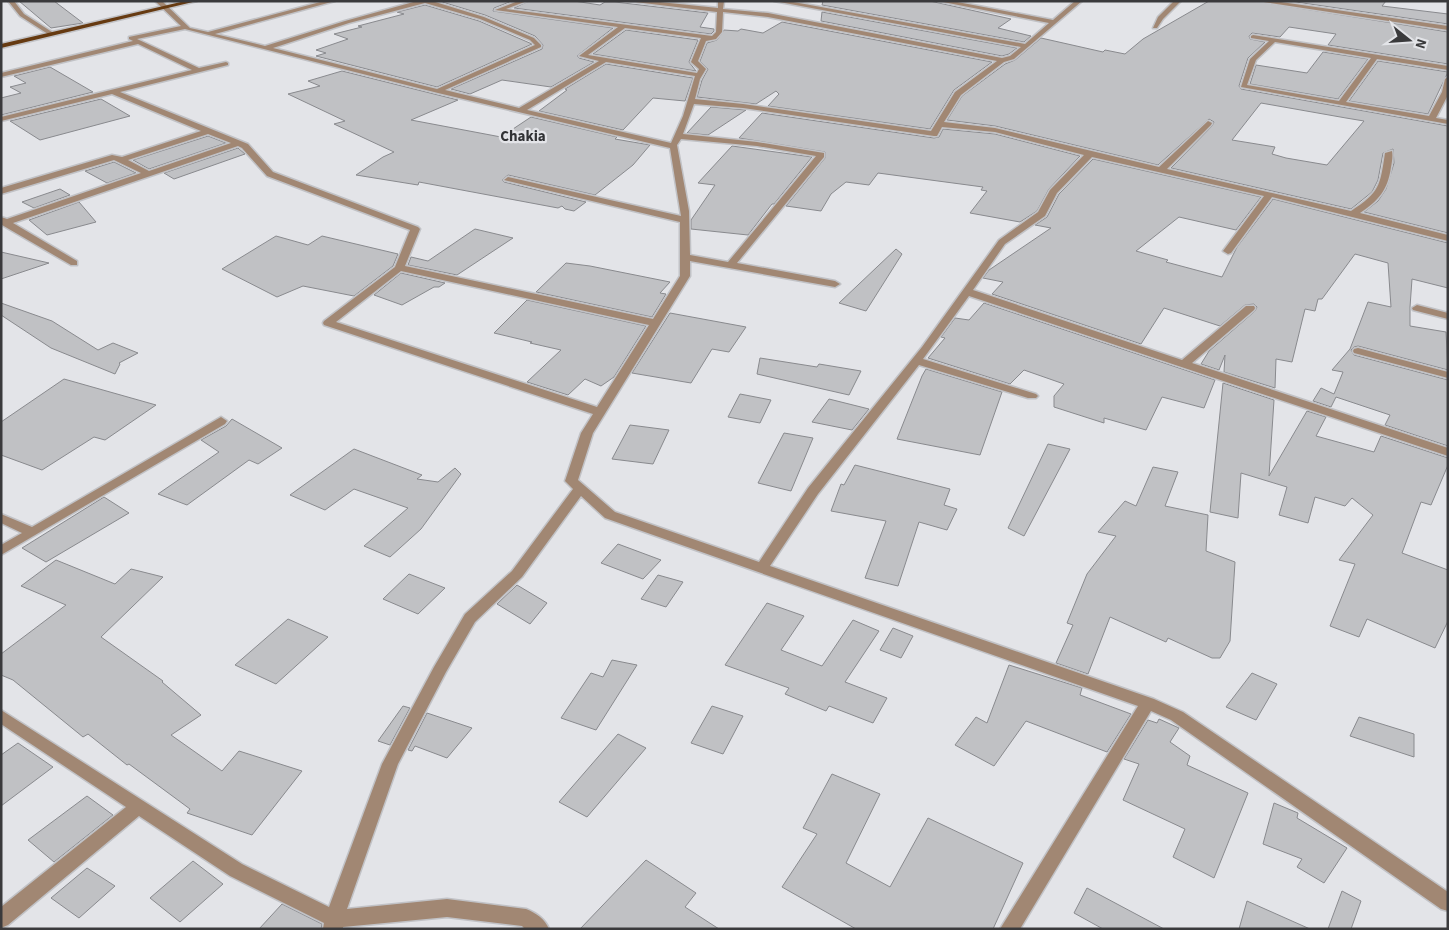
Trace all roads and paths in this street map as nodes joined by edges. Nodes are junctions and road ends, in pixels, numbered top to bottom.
1 (11, 1) edge
2 (194, 1) edge
3 (332, 1) edge
4 (425, 1) edge
5 (524, 1) edge
6 (630, 1) edge
7 (721, 1) edge
8 (777, 1) edge
9 (942, 1) edge
10 (976, 1) edge
11 (1079, 1) edge
12 (1178, 1) edge
13 (1260, 1) edge
14 (1290, 3) edge
15 (161, 5) edge
16 (967, 6) junction
17 (722, 10) junction
18 (1053, 22) junction
19 (186, 27) junction
20 (623, 27) junction
21 (1155, 28) dead end
22 (1448, 28) edge
23 (50, 33) junction
24 (208, 34) junction
25 (1253, 37) dead end
26 (714, 38) junction
27 (1274, 40) junction
28 (139, 42) junction
29 (1, 46) edge
30 (1026, 46) junction
31 (266, 48) junction
32 (1375, 57) junction
33 (605, 60) junction
34 (1002, 60) junction
35 (226, 64) dead end
36 (1448, 68) edge
37 (199, 71) junction
38 (1, 75) edge
39 (699, 75) junction
40 (1448, 79) edge
41 (438, 91) junction
42 (113, 92) junction
43 (690, 101) junction
44 (1341, 103) junction
45 (521, 110) junction
46 (1431, 119) junction
47 (1, 120) edge
48 (1448, 122) edge
49 (1208, 123) dead end
50 (939, 124) junction
51 (208, 131) junction
52 (676, 141) junction
53 (238, 143) junction
54 (1389, 153) dead end
55 (1090, 154) junction
56 (121, 160) junction
57 (1161, 170) junction
58 (149, 174) junction
59 (508, 180) dead end
60 (1, 191) edge
61 (1270, 194) junction
62 (1353, 214) junction
63 (685, 220) junction
64 (3, 221) edge
65 (1448, 238) edge
66 (1228, 251) dead end
67 (685, 258) junction
68 (74, 263) dead end
69 (731, 264) junction
70 (400, 268) junction
71 (836, 284) dead end
72 (968, 292) junction
73 (1250, 308) dead end
74 (1418, 308) dead end
75 (1448, 316) edge
76 (655, 323) junction
77 (1358, 351) dead end
78 (917, 362) junction
79 (1184, 364) junction
80 (1448, 374) edge
81 (1032, 396) dead end
82 (600, 412) junction
83 (221, 421) dead end
84 (1448, 452) edge
85 (580, 488) junction
86 (1, 518) edge
87 (32, 532) junction
88 (1, 551) edge
89 (762, 568) junction
90 (1148, 703) junction
91 (1, 716) edge
92 (138, 806) junction
93 (1448, 903) edge
94 (1, 919) edge
95 (334, 924) edge
96 (540, 929) edge
97 (1009, 929) edge

1 - 23 street
2 - 15 main road
3 - 24 street
4 - 31 street
4 - 41 street
5 - 20 street
6 - 17 street
7 - 17 street
8 - 30 street
9 - 16 street
10 - 16 street
11 - 18 street
12 - 21 street
13 - 14 street
14 - 22 street
15 - 19 street
15 - 23 main road
16 - 18 street
17 - 26 street
17 - 34 street
18 - 30 street
19 - 24 street
19 - 28 street
20 - 26 street
20 - 33 street
23 - 29 main road
24 - 31 street
25 - 27 street
26 - 39 street
27 - 32 street
27 - 44 street
28 - 37 street
28 - 38 street
30 - 34 street
31 - 41 street
32 - 36 street
32 - 44 street
33 - 39 street
33 - 45 street
34 - 50 street
35 - 37 street
37 - 42 street
39 - 43 street
40 - 46 street
41 - 45 street
42 - 47 street
42 - 51 street
43 - 50 street
43 - 52 street
44 - 46 street
45 - 52 street
46 - 48 street
49 - 57 street
50 - 55 street
51 - 53 street
51 - 56 street
52 - 63 street
52 - 69 street
53 - 58 street
53 - 70 street
54 - 62 street
55 - 57 street
55 - 72 street
56 - 58 street
56 - 60 street
57 - 61 street
58 - 64 street
59 - 63 street
61 - 62 street
61 - 66 street
62 - 65 street
63 - 67 street
64 - 68 street
67 - 69 street
67 - 76 street
69 - 71 street
70 - 76 street
70 - 82 street
72 - 78 street
72 - 79 street
73 - 79 street
74 - 75 street
76 - 82 street
77 - 80 street
78 - 81 street
78 - 89 street
79 - 84 street
82 - 85 street
83 - 87 street
85 - 89 street
85 - 95 street
86 - 87 street
87 - 88 street
89 - 90 street
90 - 93 street
90 - 97 street
91 - 92 street
92 - 94 street
92 - 95 street
95 - 96 street

